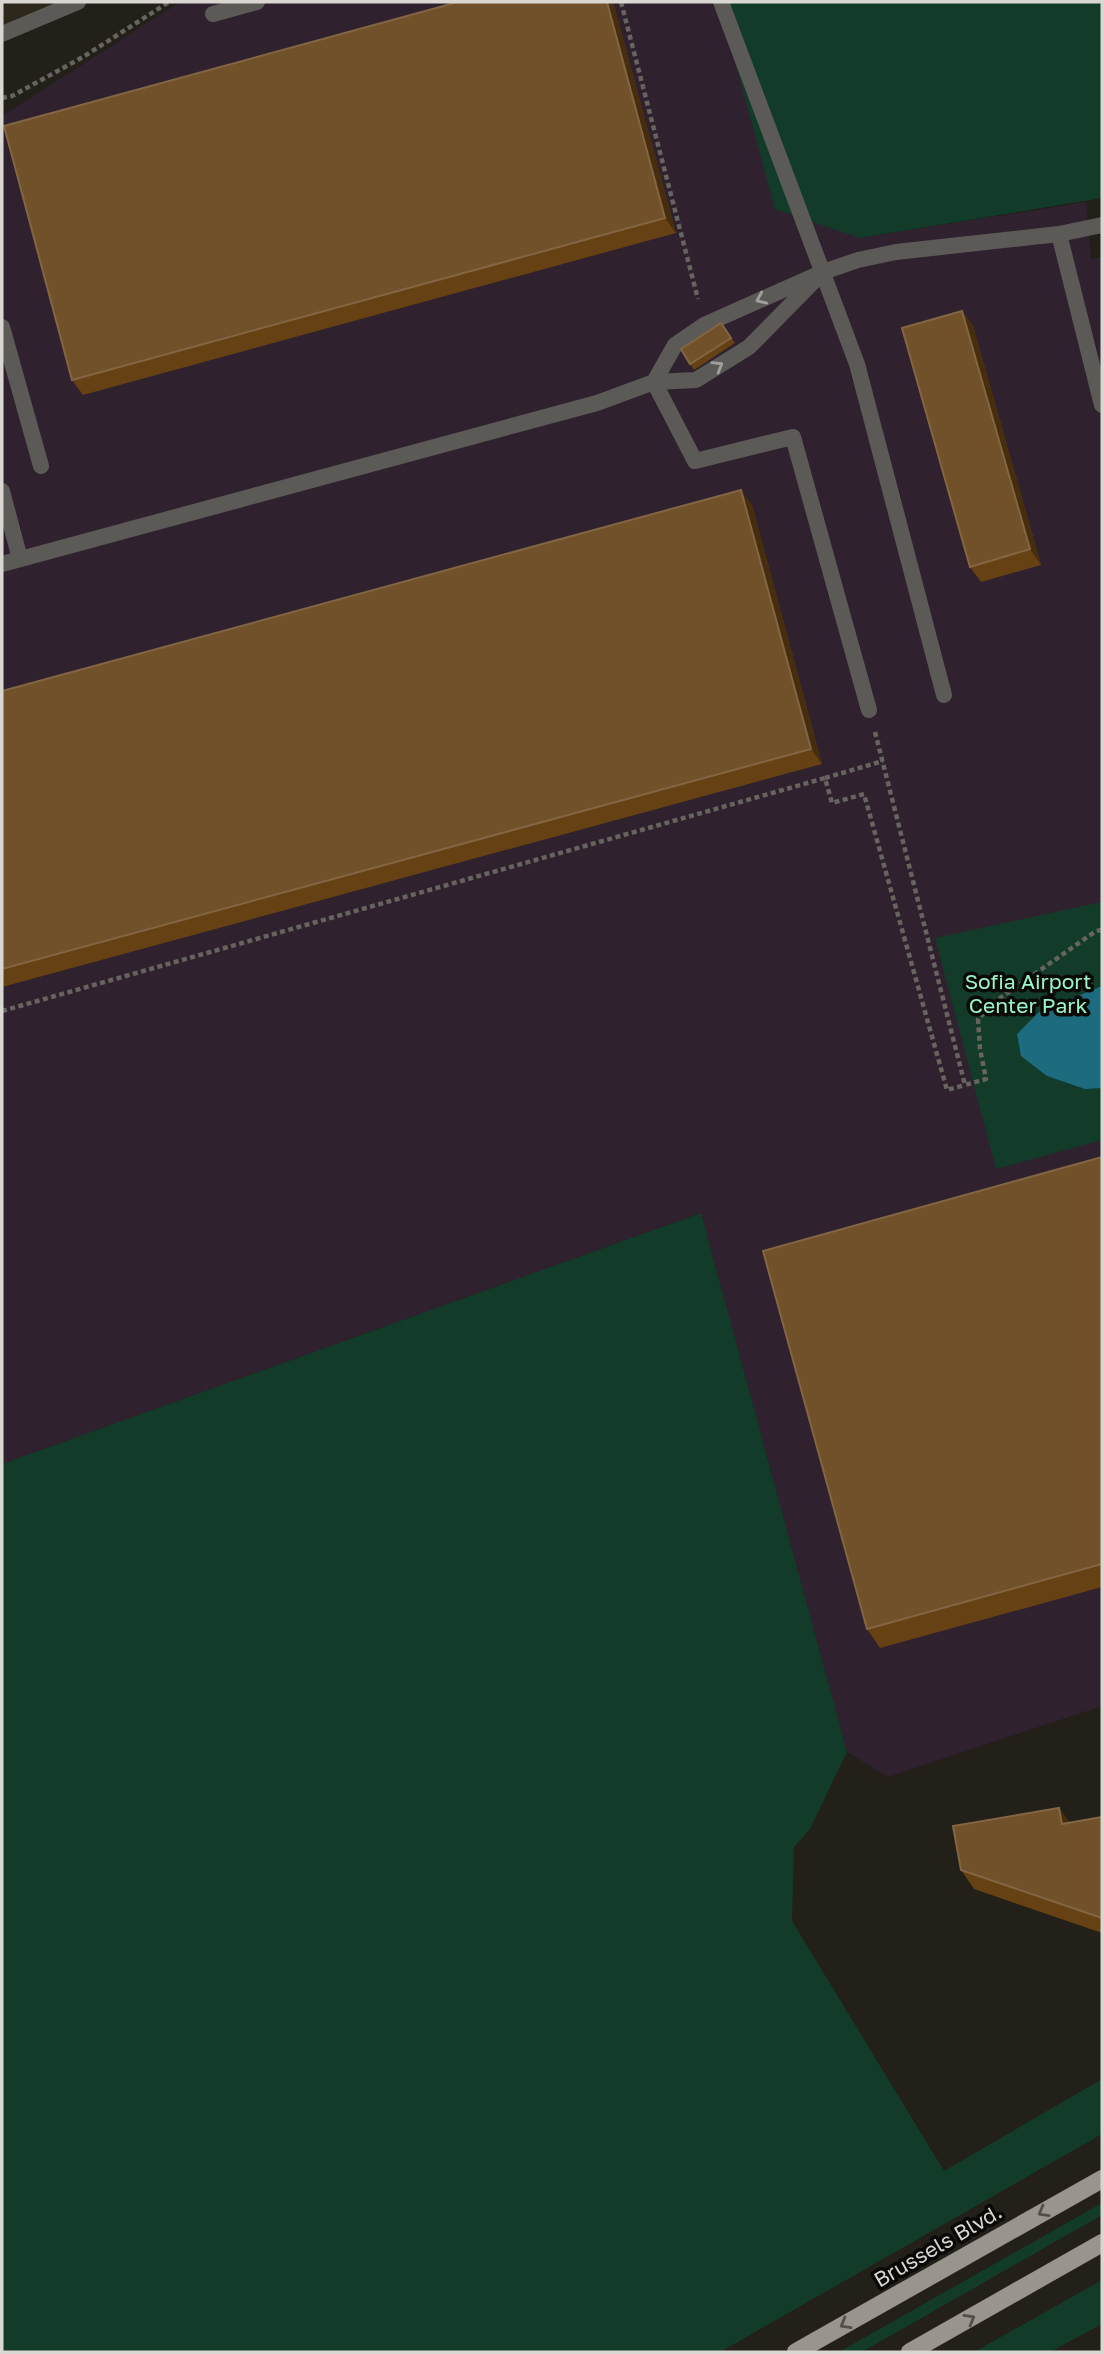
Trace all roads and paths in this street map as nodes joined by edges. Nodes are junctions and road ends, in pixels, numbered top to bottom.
1 (78, 2) edge
2 (169, 2) edge
3 (257, 2) edge
4 (621, 2) edge
5 (721, 2) edge
6 (213, 14) dead end
7 (2, 34) edge
8 (2, 98) edge
9 (1102, 225) edge
10 (1059, 234) junction
11 (823, 272) junction
12 (704, 324) junction
13 (2, 327) edge
14 (654, 383) junction
15 (1102, 405) edge
16 (41, 466) dead end
17 (2, 491) edge
18 (20, 559) junction
19 (2, 565) edge
20 (944, 695) dead end
21 (870, 710) joint
22 (883, 761) junction
23 (825, 778) junction
24 (1102, 930) edge
25 (2, 1011) edge
26 (965, 1085) junction
27 (1102, 2179) edge
28 (1102, 2244) edge
29 (796, 2352) edge
30 (911, 2352) edge

1 - 7 lane
2 - 8 path
3 - 6 lane
4 - 12 path
5 - 11 lane
9 - 10 lane
10 - 11 lane
10 - 15 lane
11 -> 12 lane
14 -> 11 lane
11 - 20 lane
12 - 14 lane
13 - 16 lane
14 - 18 lane
14 - 21 lane
17 - 18 lane
18 - 19 lane
21 - 22 path
22 - 23 path
22 - 26 path
23 - 25 path
23 - 26 path
24 - 26 path
27 -> 29 main road, Brussels Blvd.
30 -> 28 main road

